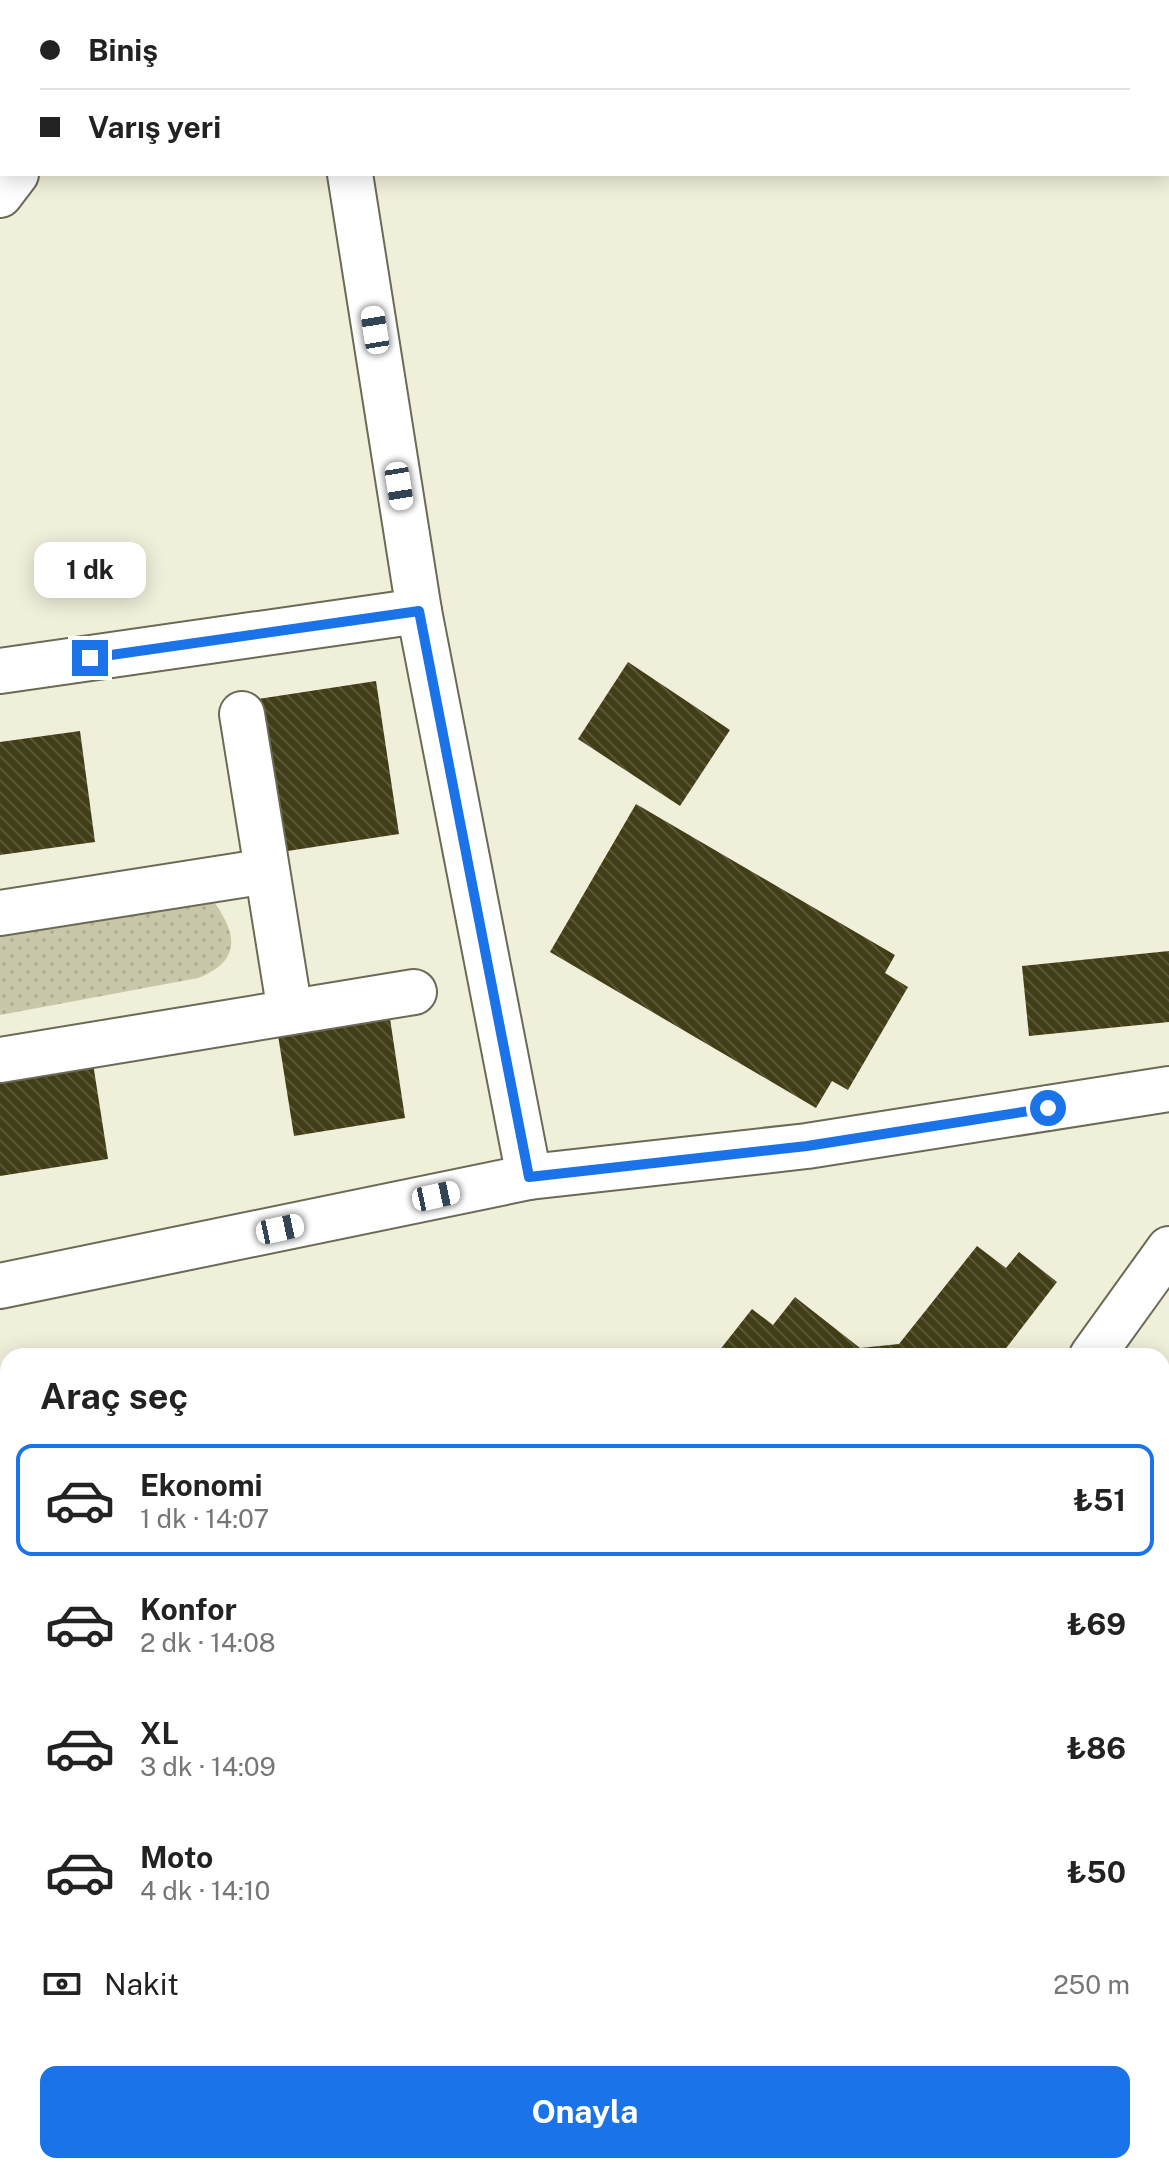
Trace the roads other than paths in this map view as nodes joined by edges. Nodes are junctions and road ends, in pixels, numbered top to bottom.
1 (14, 176) edge
2 (350, 176) edge
3 (0, 195) edge
4 (419, 611) junction
5 (0, 671) edge
6 (242, 714) dead end
7 (267, 871) junction
8 (0, 913) edge
9 (414, 992) dead end
10 (290, 1012) junction
11 (0, 1060) edge
12 (1169, 1089) edge
13 (529, 1177) junction
14 (1169, 1249) edge
15 (0, 1286) edge
16 (1098, 1348) edge

1 - 3 street
2 - 4 street
4 - 5 street
4 - 13 street
6 - 7 street
7 - 8 street
7 - 10 street
9 - 10 street
10 - 11 street
12 - 13 street
13 - 15 street
14 - 16 street

